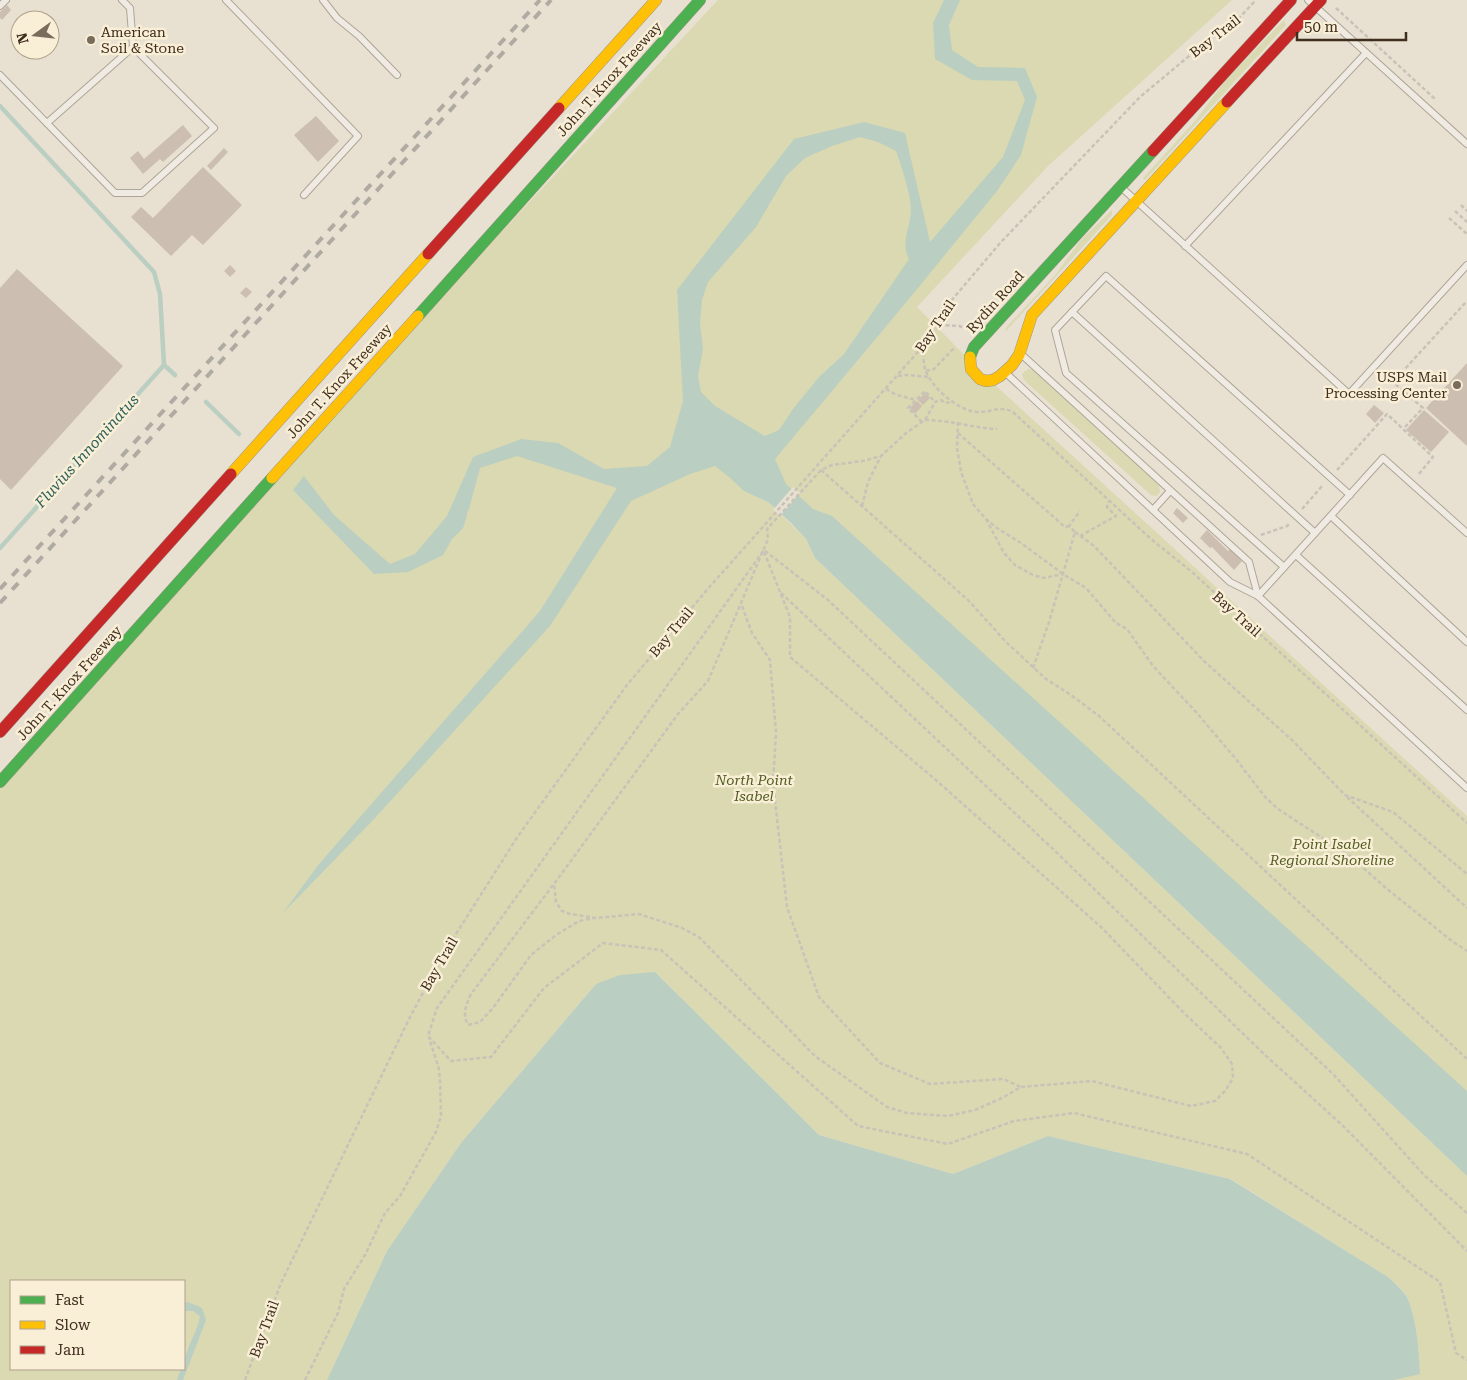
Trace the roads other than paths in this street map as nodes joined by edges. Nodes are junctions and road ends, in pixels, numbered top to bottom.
1 (6, 0) edge
2 (122, 0) edge
3 (226, 0) edge
4 (323, 0) edge
5 (656, 0) edge
6 (700, 0) edge
7 (1291, 0) edge
8 (1314, 2) edge
9 (0, 6) edge
10 (133, 47) junction
11 (1366, 52) junction
12 (397, 74) dead end
13 (0, 75) edge
14 (46, 123) junction
15 (1467, 144) edge
16 (1120, 186) junction
17 (304, 195) dead end
18 (1136, 202) junction
19 (1185, 246) junction
20 (1467, 265) edge
21 (1072, 312) junction
22 (1020, 353) junction
23 (1005, 371) junction
24 (1170, 491) junction
25 (1350, 494) junction
26 (1153, 510) junction
27 (1331, 516) junction
28 (1467, 532) edge
29 (1315, 533) junction
30 (1296, 554) junction
31 (1284, 567) junction
32 (1258, 596) junction
33 (1467, 642) edge
34 (1467, 710) edge
35 (0, 732) edge
36 (0, 782) edge
37 (1467, 788) edge

1 - 9 lane
2 - 10 lane
3 - 17 lane
4 - 12 lane
5 - 35 main road, John T. Knox Freeway
6 - 36 main road, John T. Knox Freeway
7 - 16 main road, Rydin Road
8 - 11 lane
8 - 18 main road
10 - 14 lane
10 - 14 lane
11 - 15 lane
11 - 19 lane
13 - 14 lane
16 - 18 lane
16 - 23 main road, Rydin Road
18 - 19 lane
18 - 22 main road
19 - 20 lane
21 - 25 lane
21 - 29 lane
21 - 31 lane
22 - 23 main road
22 - 24 lane
23 - 26 lane
24 - 26 lane
24 - 32 lane
25 - 27 lane
25 - 28 lane
26 - 32 lane
27 - 29 lane
27 - 33 lane
29 - 30 lane
30 - 31 lane
30 - 34 lane
31 - 32 lane
32 - 37 lane

